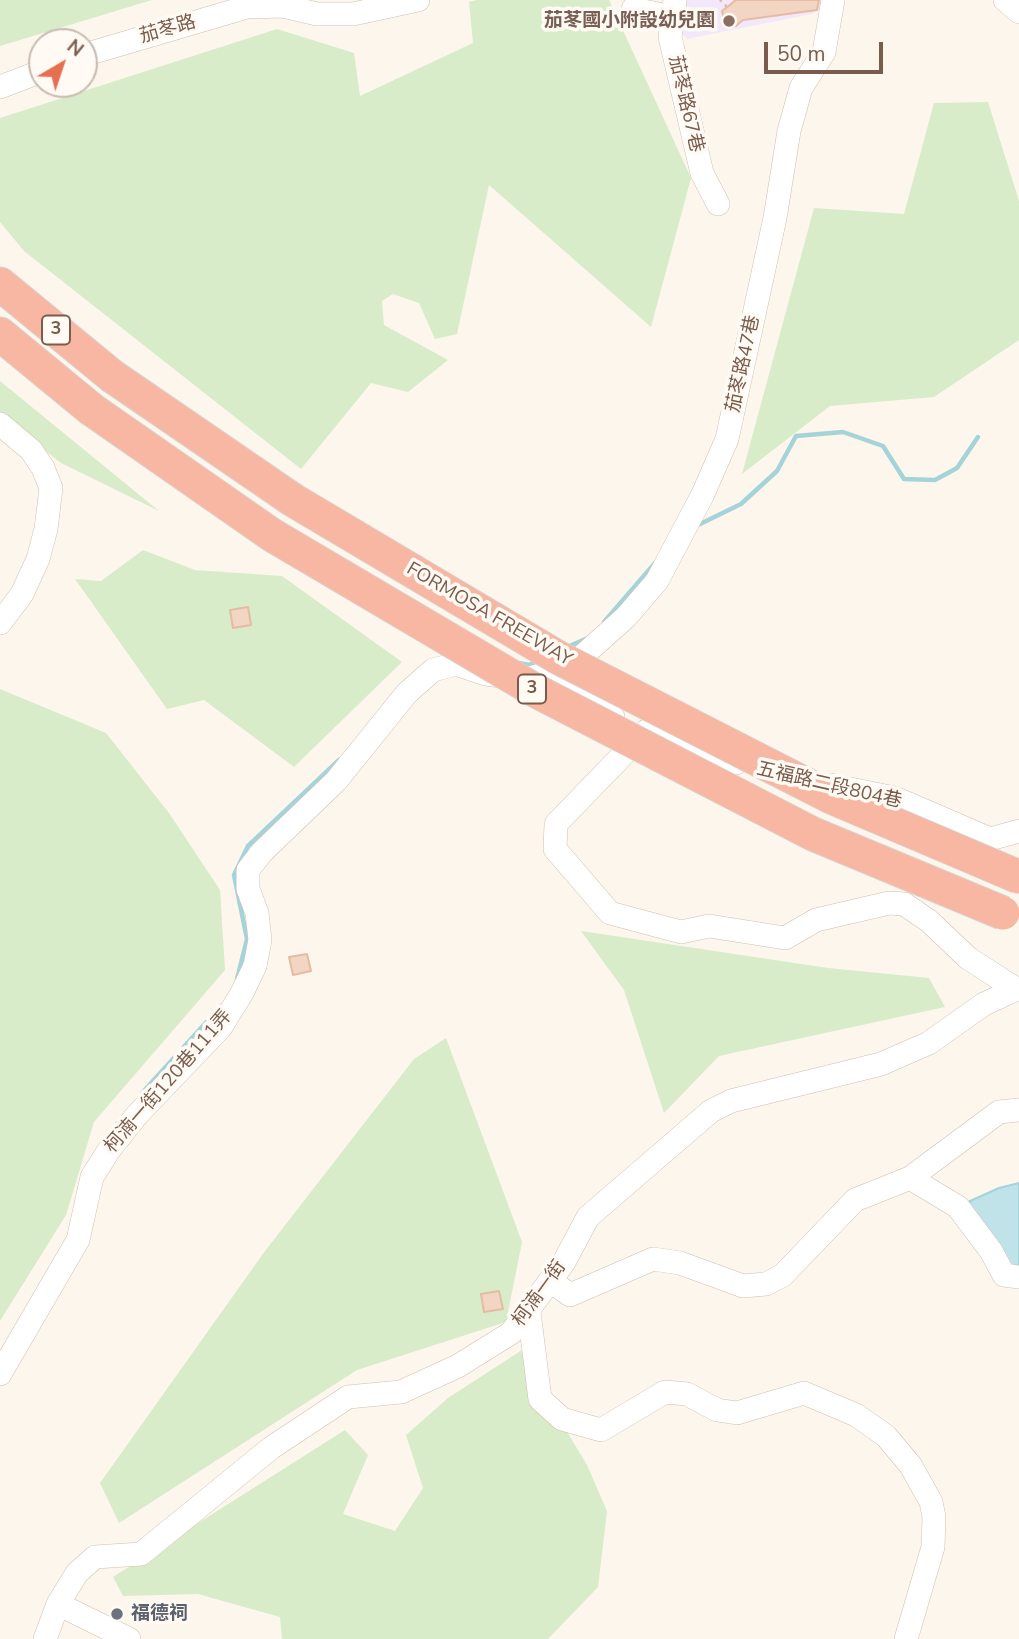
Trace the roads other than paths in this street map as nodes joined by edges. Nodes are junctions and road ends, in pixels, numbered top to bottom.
1 (418, 0) edge
2 (833, 0) edge
3 (1004, 0) edge
4 (674, 8) edge
5 (633, 9) dead end
6 (1019, 12) edge
7 (98, 51) edge
8 (28, 76) edge
9 (0, 86) edge
10 (718, 204) dead end
11 (0, 284) edge
12 (0, 334) edge
13 (0, 424) edge
14 (0, 623) edge
15 (550, 672) junction
16 (639, 736) junction
17 (1019, 831) edge
18 (1019, 877) edge
19 (1011, 915) edge
20 (1017, 988) edge
21 (1019, 1110) edge
22 (910, 1178) junction
23 (1019, 1277) edge
24 (551, 1281) junction
25 (529, 1312) junction
26 (0, 1374) edge
27 (58, 1604) junction
28 (44, 1639) edge
29 (130, 1639) edge
30 (906, 1639) edge

1 - 7 street, 茄苳路
2 - 15 street, 茄苳路47巷
3 - 6 street
4 - 5 street
4 - 10 street, 茄苳路67巷
8 - 9 street
11 - 18 highway, FORMOSA FREEWAY / 3, bridge
12 - 19 highway, FORMOSA FREEWAY / 3, bridge
13 - 14 street
15 - 16 street
15 - 26 street, 柯湳一街120巷111弄
16 - 17 street, 五福路二段804巷
16 - 20 street
20 - 24 street, 柯湳一街
21 - 22 street
22 - 23 street
22 - 24 street
24 - 25 street, 柯湳一街
25 - 27 street, 柯湳一街
25 - 30 street
27 - 28 street, 柯湳一街
27 - 29 street

